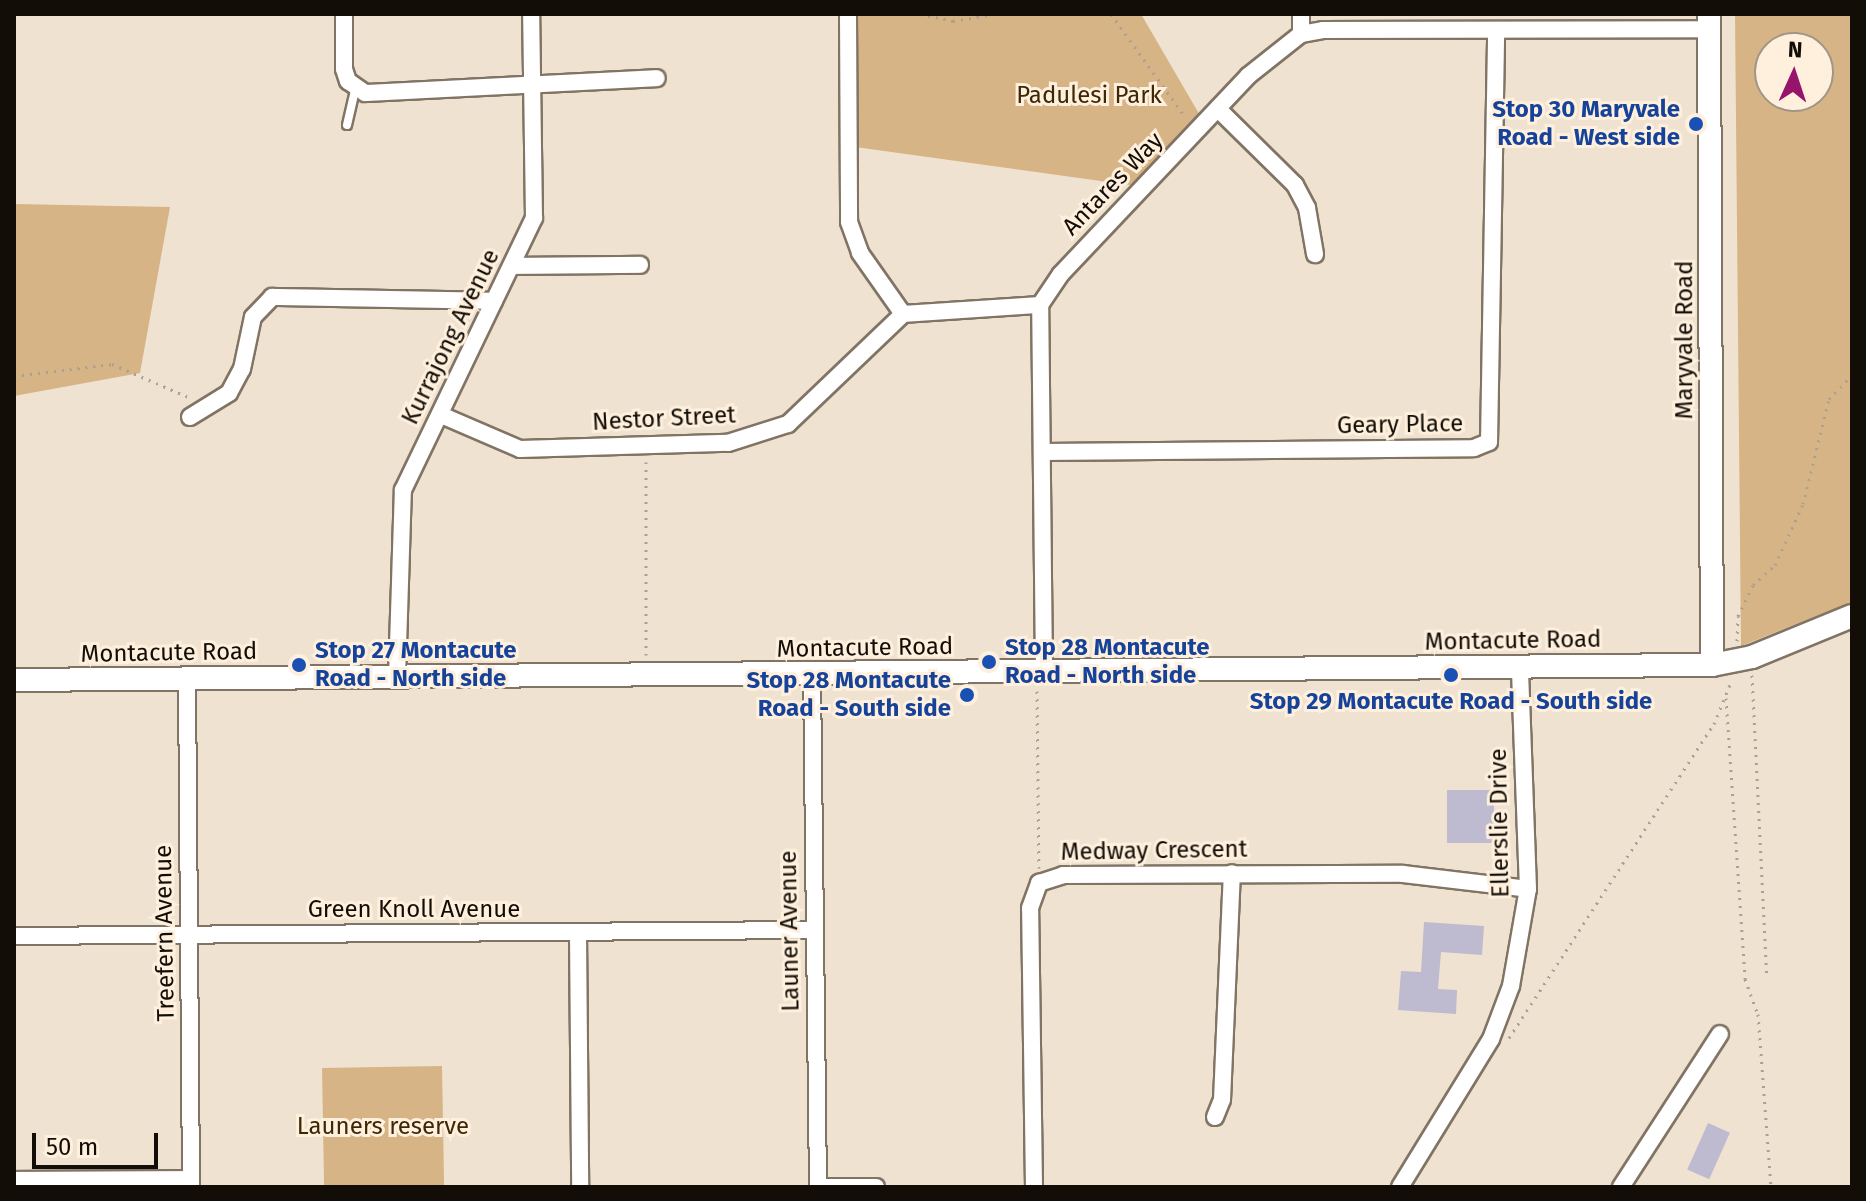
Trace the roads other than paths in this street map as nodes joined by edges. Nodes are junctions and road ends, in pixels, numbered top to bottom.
1 (344, 14) edge
2 (531, 14) edge
3 (848, 14) edge
4 (1301, 14) edge
5 (1709, 21) edge
6 (1496, 32) junction
7 (1301, 34) junction
8 (657, 78) dead end
9 (531, 88) junction
10 (355, 89) junction
11 (1219, 110) junction
12 (347, 125) dead end
13 (1315, 254) dead end
14 (640, 265) dead end
15 (513, 266) junction
16 (494, 301) junction
17 (1040, 305) junction
18 (903, 314) junction
19 (441, 415) junction
20 (190, 417) dead end
21 (1043, 452) junction
22 (1852, 616) edge
23 (1712, 665) junction
24 (1520, 667) junction
25 (1040, 671) junction
26 (812, 675) junction
27 (187, 678) junction
28 (397, 678) junction
29 (14, 680) edge
30 (1232, 873) junction
31 (1528, 889) junction
32 (814, 930) junction
33 (578, 934) junction
34 (189, 935) junction
35 (14, 936) edge
36 (1720, 1034) dead end
37 (1215, 1117) dead end
38 (14, 1180) edge
39 (191, 1183) edge
40 (580, 1187) edge
41 (818, 1187) edge
42 (876, 1187) edge
43 (1034, 1187) edge
44 (1400, 1187) edge
45 (1621, 1187) edge

1 - 10 street
2 - 9 street, Kurrajong Avenue
3 - 18 street
4 - 7 street
5 - 6 street
5 - 23 main road, Maryvale Road
6 - 7 street
6 - 21 street, Geary Place
7 - 11 street, Antares Way
8 - 9 street
9 - 10 street
9 - 15 street, Kurrajong Avenue
10 - 12 lane
11 - 13 street
11 - 17 street, Antares Way
14 - 15 street
15 - 16 street, Kurrajong Avenue
16 - 19 street, Kurrajong Avenue
16 - 20 street
17 - 18 street
17 - 21 street
18 - 19 street, Nestor Street
19 - 28 street, Kurrajong Avenue
21 - 25 street
22 - 23 main road, Montacute Road
23 - 24 main road, Montacute Road
24 - 25 main road, Montacute Road
24 - 31 street, Ellerslie Drive
25 - 26 main road, Montacute Road
26 - 28 main road, Montacute Road
26 - 32 street, Launer Avenue
27 - 28 main road, Montacute Road
27 - 29 main road, Montacute Road
27 - 34 street, Treefern Avenue
30 - 31 street, Medway Crescent
30 - 37 street
30 - 43 street, Medway Crescent
31 - 44 street, Ellerslie Drive
32 - 33 street, Green Knoll Avenue
32 - 41 street, Launer Avenue
33 - 34 street, Green Knoll Avenue
33 - 40 street
34 - 35 street, Green Knoll Avenue
34 - 39 street, Treefern Avenue
36 - 45 street
38 - 39 street
41 - 42 street

